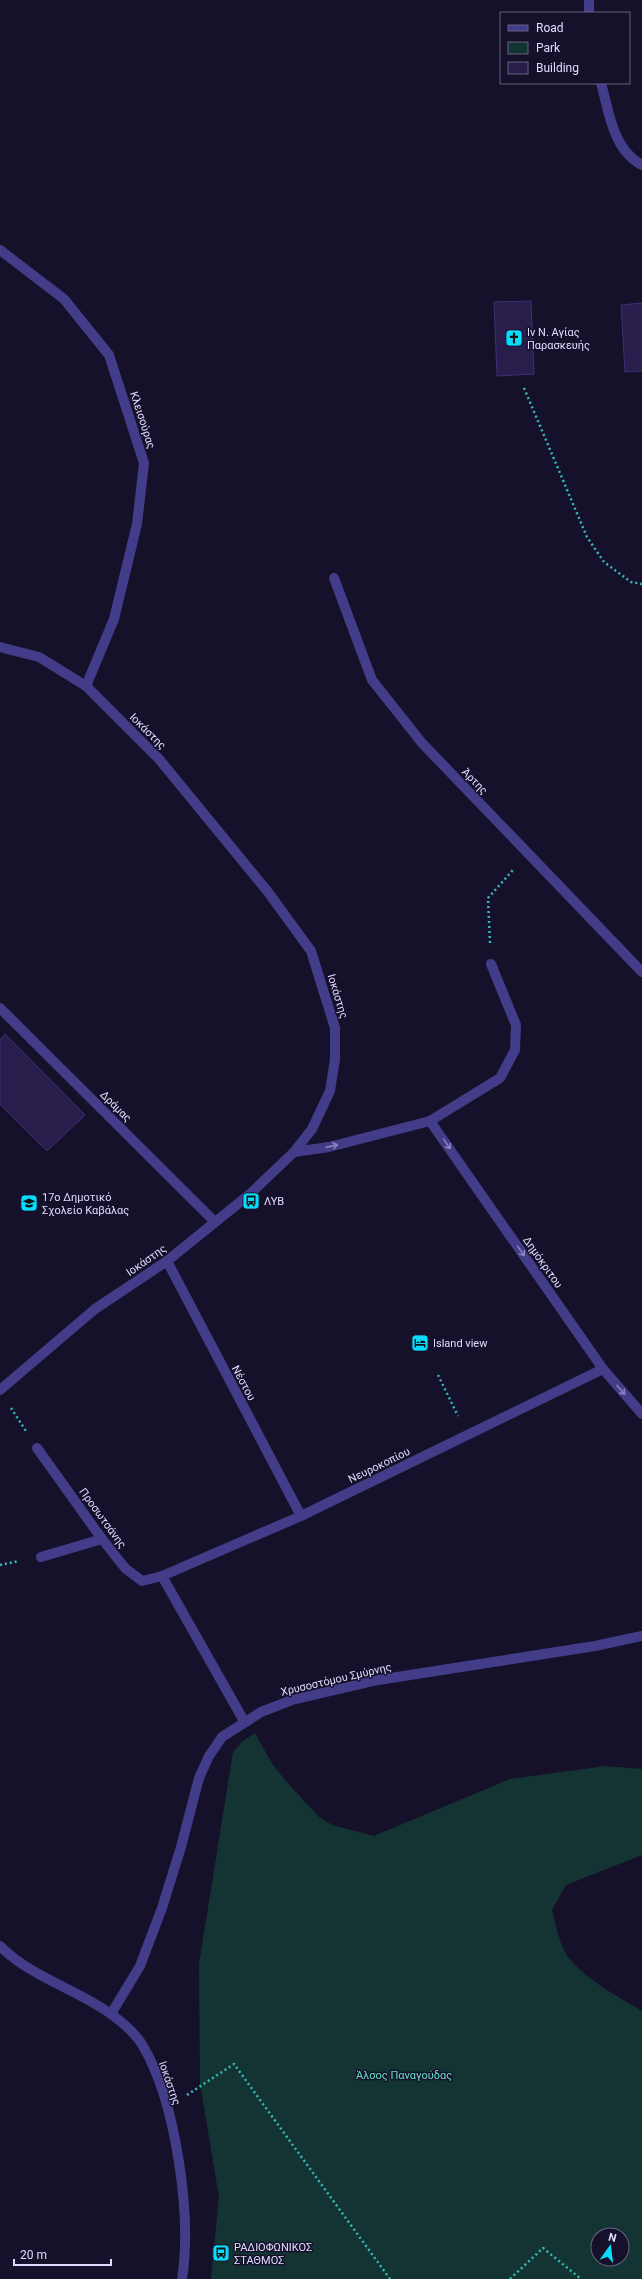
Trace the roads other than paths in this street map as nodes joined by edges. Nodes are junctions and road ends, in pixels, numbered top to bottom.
1 (589, 0) edge
2 (589, 12) edge
3 (601, 84) edge
4 (642, 165) edge
5 (0, 250) edge
6 (334, 578) dead end
7 (0, 647) edge
8 (86, 686) junction
9 (491, 964) road end
10 (642, 972) edge
11 (0, 1008) edge
12 (430, 1121) junction
13 (294, 1152) junction
14 (215, 1222) junction
15 (167, 1261) junction
16 (603, 1369) junction
17 (0, 1390) edge
18 (642, 1414) edge
19 (37, 1448) road end
20 (301, 1516) junction
21 (102, 1539) junction
22 (41, 1557) dead end
23 (162, 1576) junction
24 (642, 1636) edge
25 (244, 1721) junction
26 (0, 1946) edge
27 (111, 2014) junction
28 (182, 2279) edge

1 - 2 street
3 - 4 street
5 - 8 street, Κλεισούρας
6 - 10 street, Άρτης
7 - 8 street, Ιοκάστης
8 - 13 street, Ιοκάστης
9 - 12 street
11 - 14 street, Δράμας
13 -> 12 street
12 -> 16 street, Δημόκριτου
13 - 14 street, Ιοκάστης
14 - 15 street, Ιοκάστης
15 - 17 street, Ιοκάστης
15 - 20 street, Νέστου
16 -> 18 street, Δημόκριτου
16 - 20 street, Νευροκοπίου
19 - 21 street, Προσωτσάνης
20 - 23 street, Νευροκοπίου
21 - 22 street
21 - 23 street, Προσωτσάνης
23 - 25 street
24 - 25 street, Χρυσοστόμου Σμύρνης
25 - 27 street, Χρυσοστόμου Σμύρνης
26 - 27 street, Ιοκάστης
27 - 28 street, Ιοκάστης

